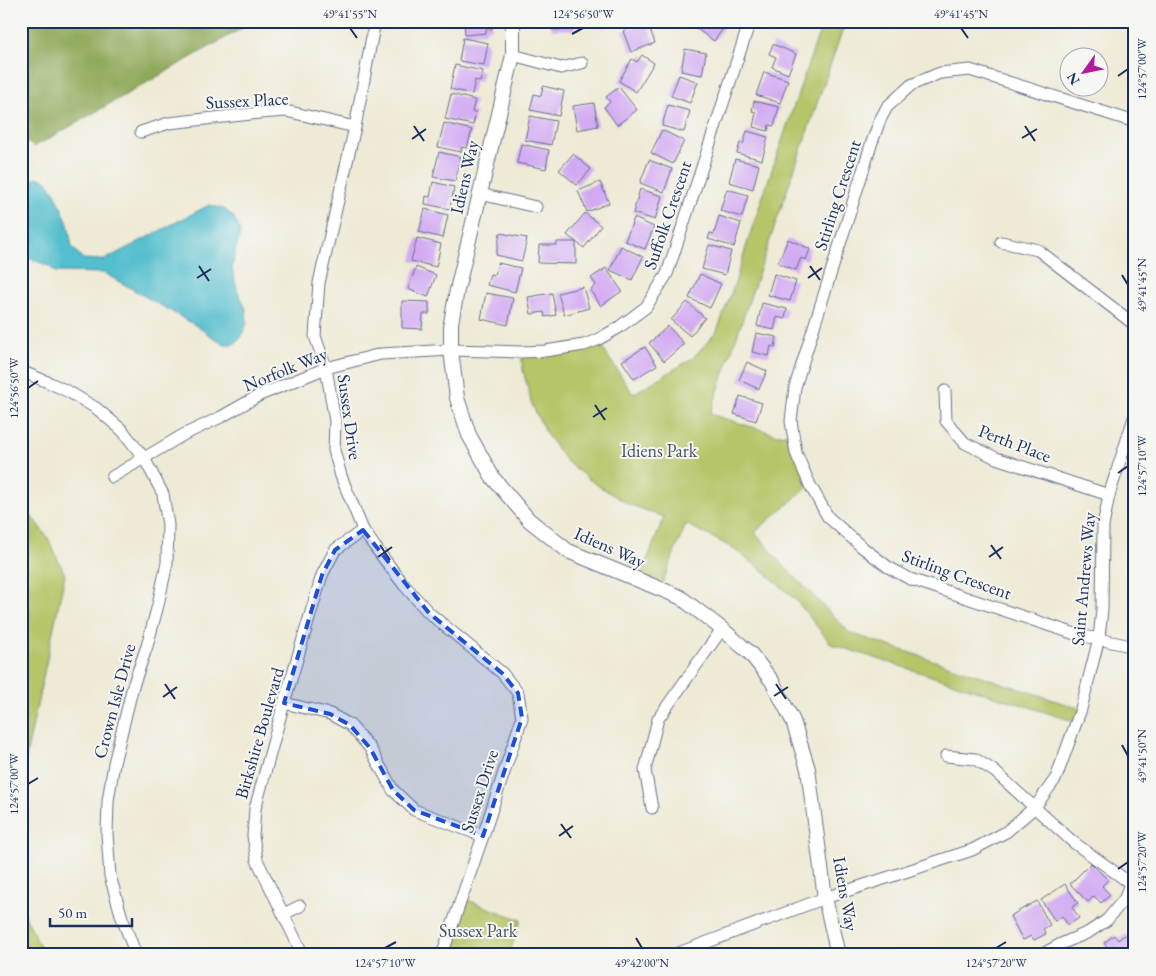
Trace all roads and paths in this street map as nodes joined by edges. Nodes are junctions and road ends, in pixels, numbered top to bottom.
1 (375, 21) edge
2 (513, 21) edge
3 (750, 21) edge
4 (513, 56) junction
5 (582, 64) dead end
6 (1135, 122) edge
7 (355, 127) junction
8 (141, 132) dead end
9 (480, 194) junction
10 (536, 207) dead end
11 (1001, 242) dead end
12 (1135, 325) edge
13 (451, 350) junction
14 (326, 368) junction
15 (21, 371) edge
16 (945, 391) dead end
17 (1135, 415) edge
18 (144, 458) junction
19 (112, 477) dead end
20 (1109, 495) junction
21 (363, 530) junction
22 (722, 629) junction
23 (1099, 638) junction
24 (1135, 647) edge
25 (284, 703) junction
26 (946, 756) dead end
27 (1035, 807) junction
28 (652, 808) dead end
29 (483, 836) junction
30 (1132, 880) edge
31 (826, 898) junction
32 (300, 906) dead end
33 (284, 914) junction
34 (136, 955) edge
35 (303, 955) edge
36 (442, 955) edge
37 (673, 955) edge
38 (838, 955) edge
39 (1042, 955) edge

1 - 7 street, Sussex Drive
2 - 4 street, Idiens Way
3 - 13 street, Suffolk Crescent
4 - 5 street
4 - 9 street, Idiens Way
6 - 23 street, Stirling Crescent
7 - 8 street, Sussex Place
7 - 14 street, Sussex Drive
9 - 10 street
9 - 13 street, Idiens Way
11 - 12 street
13 - 14 street, Norfolk Way
13 - 22 street, Idiens Way
14 - 18 street, Norfolk Way
14 - 21 street, Sussex Drive
15 - 18 street, Crown Isle Drive
16 - 20 street, Perth Place
17 - 20 street, Saint Andrews Way
18 - 19 street
18 - 34 street, Crown Isle Drive
20 - 23 street, Saint Andrews Way
21 - 25 street, Birkshire Boulevard
21 - 29 street, Sussex Drive
22 - 28 street
22 - 31 street, Idiens Way
23 - 24 street, Stirling Crescent
23 - 27 street, Saint Andrews Way
25 - 29 street
25 - 33 street, Birkshire Boulevard
26 - 27 street
27 - 30 street
27 - 31 street, Saint Andrews Way
29 - 36 street, Sussex Drive
30 - 39 street
31 - 37 street, Saint Andrews Way
31 - 38 street, Idiens Way
32 - 33 street
33 - 35 street, Birkshire Boulevard

